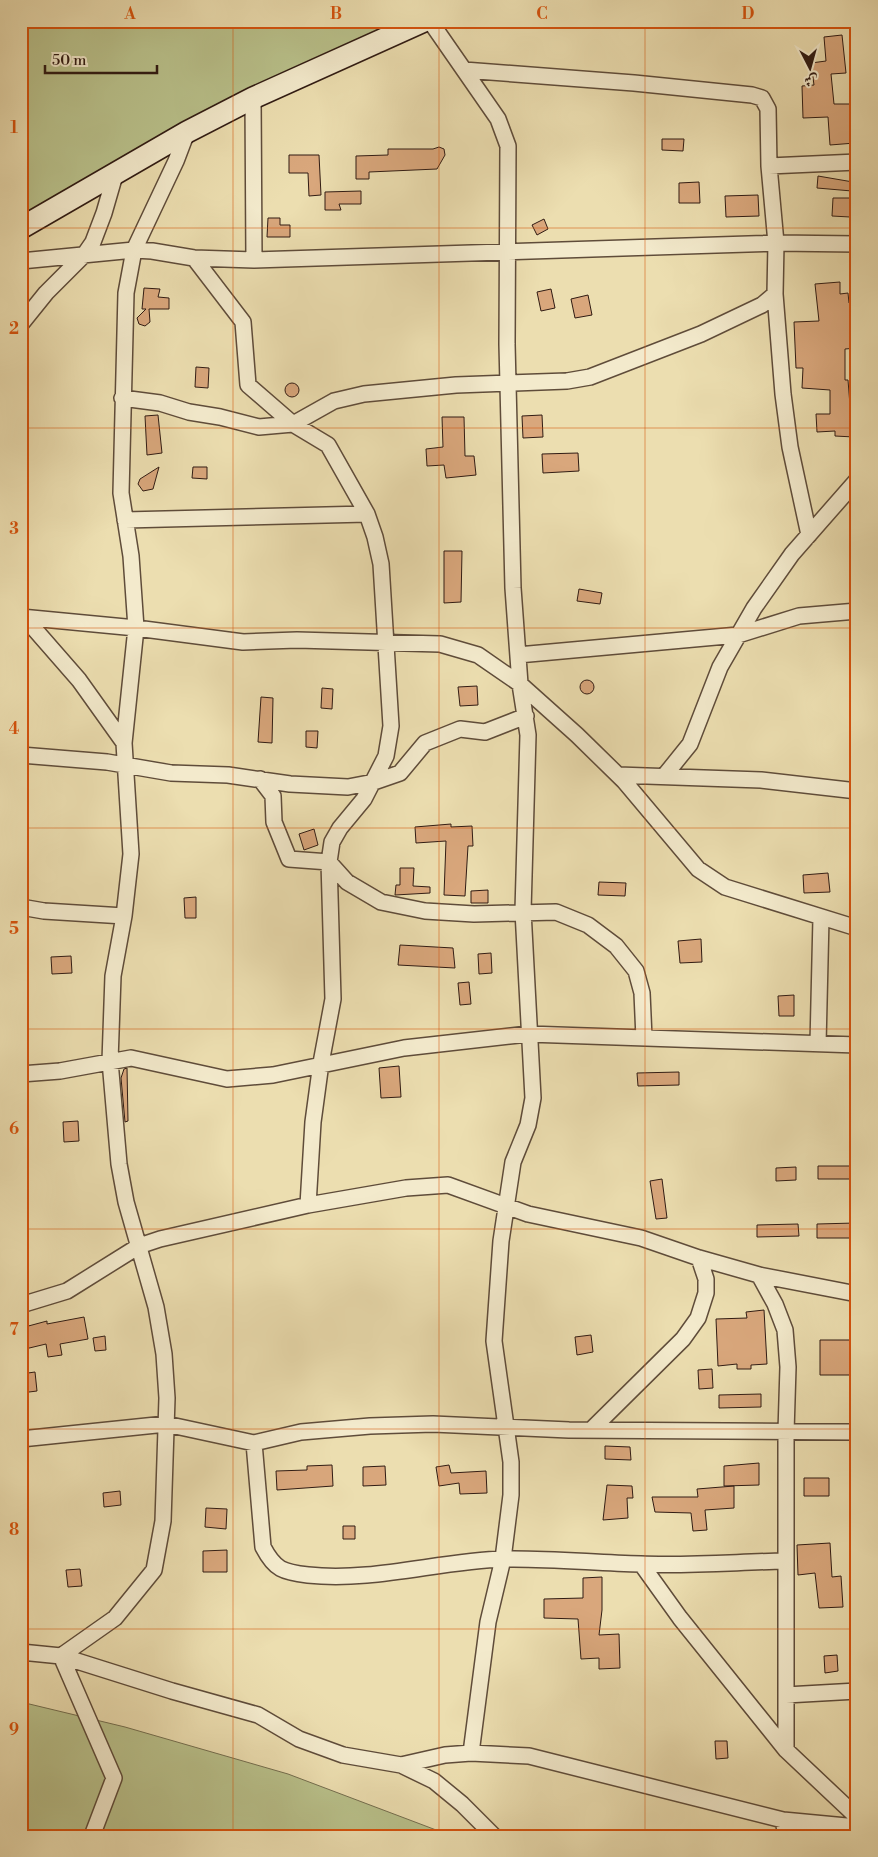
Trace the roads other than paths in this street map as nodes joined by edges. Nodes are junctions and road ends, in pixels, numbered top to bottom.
1 (424, 21) edge
2 (430, 21) edge
3 (464, 70) junction
4 (253, 98) junction
5 (187, 132) junction
6 (857, 162) edge
7 (769, 166) junction
8 (114, 175) junction
9 (21, 228) edge
10 (776, 243) junction
11 (857, 244) edge
12 (134, 250) junction
13 (507, 252) junction
14 (84, 255) junction
15 (194, 258) junction
16 (254, 260) junction
17 (21, 261) edge
18 (775, 294) junction
19 (21, 324) edge
20 (508, 384) junction
21 (122, 398) junction
22 (293, 424) junction
23 (857, 480) edge
24 (367, 514) junction
25 (125, 520) junction
26 (809, 535) junction
27 (857, 611) edge
28 (23, 617) edge
29 (136, 628) junction
30 (738, 635) junction
31 (385, 643) junction
32 (518, 656) junction
33 (520, 684) junction
34 (526, 716) junction
35 (124, 743) junction
36 (21, 755) edge
37 (126, 766) junction
38 (618, 775) junction
39 (665, 775) junction
40 (260, 779) junction
41 (374, 782) junction
42 (857, 791) edge
43 (329, 862) junction
44 (21, 906) edge
45 (523, 911) junction
46 (124, 916) junction
47 (821, 918) junction
48 (857, 928) edge
49 (528, 1034) junction
50 (644, 1038) junction
51 (818, 1044) junction
52 (857, 1045) edge
53 (110, 1061) junction
54 (321, 1063) junction
55 (21, 1074) edge
56 (308, 1205) junction
57 (505, 1206) junction
58 (139, 1246) junction
59 (699, 1258) junction
60 (759, 1275) junction
61 (857, 1294) edge
62 (21, 1305) edge
63 (166, 1424) junction
64 (505, 1428) junction
65 (591, 1430) junction
66 (786, 1432) junction
67 (857, 1432) edge
68 (21, 1439) edge
69 (254, 1443) junction
70 (503, 1559) junction
71 (785, 1561) junction
72 (642, 1564) junction
73 (21, 1652) edge
74 (61, 1656) junction
75 (857, 1691) edge
76 (786, 1695) junction
77 (786, 1750) junction
78 (471, 1753) junction
79 (401, 1765) junction
80 (857, 1817) edge
81 (783, 1820) junction
82 (857, 1827) edge
83 (92, 1836) edge
84 (494, 1836) edge
85 (786, 1836) edge

1 - 4 street
2 - 3 street
3 - 7 street
3 - 13 street
4 - 5 street
4 - 16 street
5 - 8 street
5 - 12 street
6 - 7 street
7 - 10 street
8 - 9 street
8 - 14 street
10 - 11 street
10 - 13 street
10 - 18 street
12 - 14 street
12 - 15 street
12 - 21 street
13 - 16 street
13 - 20 street
14 - 17 street
14 - 19 street
15 - 16 street
15 - 22 street
18 - 20 street
18 - 26 street
20 - 22 street
20 - 32 street
21 - 22 street
21 - 25 street
22 - 24 street
23 - 26 street
24 - 25 street
24 - 31 street
25 - 29 street
26 - 30 street
27 - 30 street
28 - 29 street
28 - 35 street
29 - 31 street
29 - 35 street
30 - 32 street
30 - 39 street
31 - 33 street
31 - 41 street
32 - 33 street
33 - 34 street
33 - 38 street
34 - 41 street
34 - 45 street
35 - 37 street
36 - 37 street
37 - 40 street
37 - 46 street
38 - 39 street
38 - 47 street
39 - 42 street
40 - 41 street
40 - 43 street
41 - 43 street
43 - 45 street
43 - 54 street
44 - 46 street
45 - 49 street
45 - 50 street
46 - 53 street
47 - 48 street
47 - 51 street
49 - 50 street
49 - 54 street
49 - 57 street
50 - 51 street
51 - 52 street
53 - 54 street
53 - 55 street
53 - 58 street
54 - 56 street
56 - 57 street
56 - 58 street
57 - 59 street
57 - 64 street
58 - 62 street
58 - 63 street
59 - 60 street
59 - 65 street
60 - 61 street
60 - 66 street
63 - 68 street
63 - 69 street
63 - 74 street
64 - 65 street
64 - 69 street
64 - 70 street
65 - 66 street
66 - 67 street
66 - 71 street
69 - 70 street
70 - 72 street
70 - 78 street
71 - 72 street
71 - 76 street
72 - 77 street
73 - 74 street
74 - 79 street
74 - 83 street
75 - 76 street
76 - 77 street
77 - 80 street
78 - 79 street
78 - 81 street
79 - 84 street
81 - 82 street
81 - 85 street

